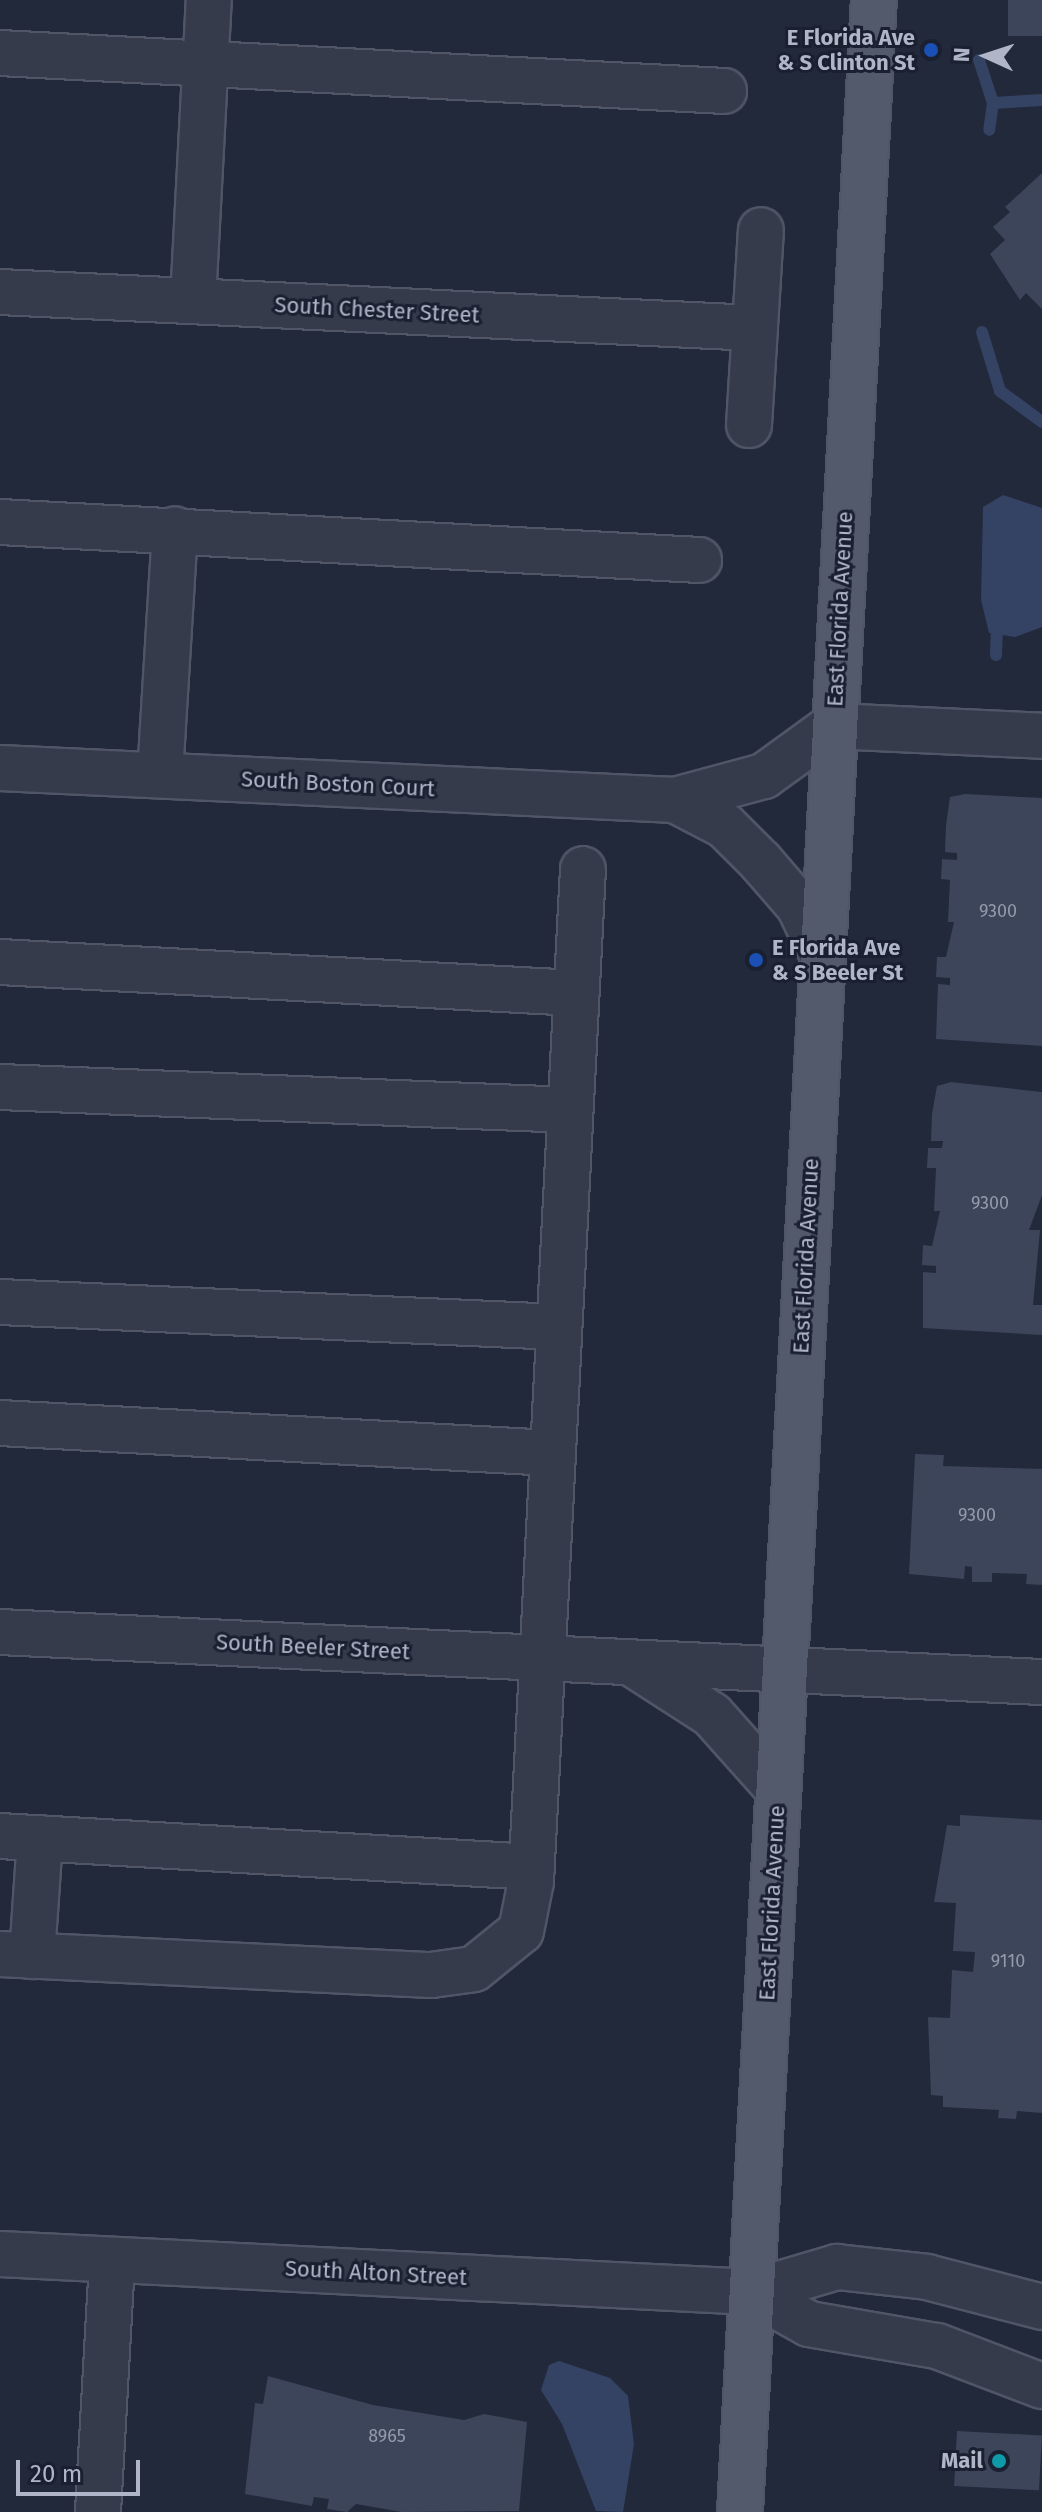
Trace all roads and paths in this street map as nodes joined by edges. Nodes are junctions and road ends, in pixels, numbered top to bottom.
1 (209, 0) edge
2 (874, 0) edge
3 (0, 53) edge
4 (206, 62) junction
5 (724, 91) dead end
6 (761, 230) dead end
7 (0, 292) edge
8 (193, 301) junction
9 (755, 328) junction
10 (749, 425) dead end
11 (0, 522) edge
12 (175, 529) junction
13 (699, 560) dead end
14 (833, 726) junction
15 (1042, 736) edge
16 (0, 768) edge
17 (160, 775) junction
18 (675, 800) junction
19 (583, 869) dead end
20 (822, 954) junction
21 (0, 962) edge
22 (576, 993) junction
23 (0, 1087) edge
24 (571, 1110) junction
25 (0, 1302) edge
26 (559, 1327) junction
27 (0, 1423) edge
28 (553, 1453) junction
29 (0, 1632) edge
30 (543, 1658) junction
31 (627, 1662) junction
32 (785, 1669) junction
33 (1042, 1682) edge
34 (778, 1789) junction
35 (20, 1837) edge
36 (532, 1867) junction
37 (16, 1955) edge
38 (0, 2254) edge
39 (112, 2260) junction
40 (983, 2289) junction
41 (752, 2292) junction
42 (1042, 2307) edge
43 (966, 2354) junction
44 (1042, 2386) edge
45 (98, 2512) edge
46 (740, 2512) edge

1 - 4 street
2 - 14 main road, East Florida Avenue
3 - 4 street
4 - 5 street
4 - 8 street
6 - 9 street
7 - 8 street, South Chester Street
8 - 9 street, South Chester Street
9 - 10 street
11 - 12 street
12 - 13 street
12 - 17 street
14 - 15 street
14 - 18 street, South Boston Court
14 - 20 main road, East Florida Avenue
16 - 17 street, South Boston Court
17 - 18 street, South Boston Court
18 - 20 street, South Boston Court
19 - 22 street
20 - 32 main road, East Florida Avenue
21 - 22 street
22 - 24 street
23 - 24 street
24 - 26 street
25 - 26 street
26 - 28 street
27 - 28 street
28 - 30 street
29 - 30 street, South Beeler Street
30 - 31 street, South Beeler Street
30 - 36 street
31 - 32 street, South Beeler Street
31 - 34 street, South Beeler Street
32 - 33 street, South Beeler Street
32 - 34 main road, East Florida Avenue
34 - 41 main road, East Florida Avenue
35 - 36 street
35 - 37 street
36 - 37 street
38 - 39 street, South Alton Street
39 - 41 street, South Alton Street
39 - 45 street
40 - 41 street
40 - 42 street
40 - 43 street
41 - 43 street
41 - 46 main road, East Florida Avenue
43 - 44 street

